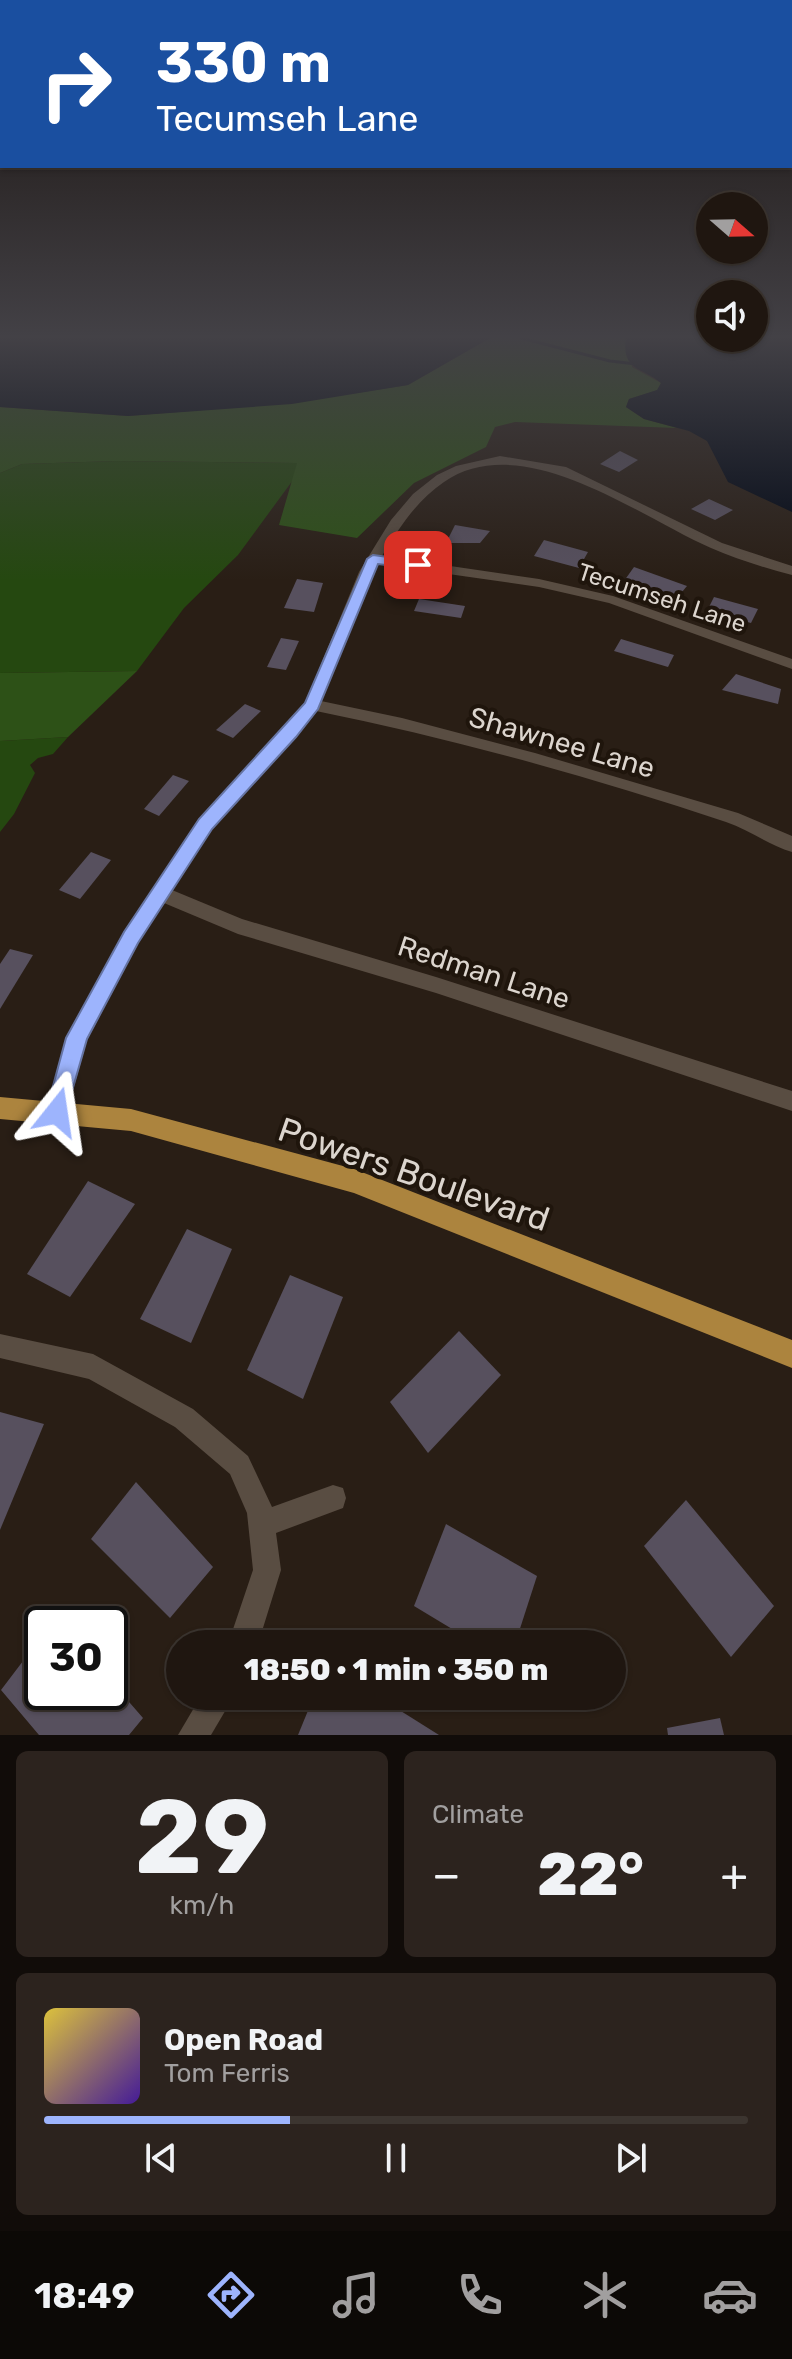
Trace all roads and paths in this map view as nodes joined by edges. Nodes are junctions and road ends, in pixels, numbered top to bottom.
1 (373, 559) junction
2 (792, 571) edge
3 (792, 664) edge
4 (312, 705) junction
5 (792, 845) edge
6 (160, 893) junction
7 (792, 1101) edge
8 (0, 1108) edge
9 (57, 1112) junction
10 (0, 1346) edge
11 (792, 1354) edge
12 (333, 1498) dead end
13 (261, 1525) junction
14 (248, 1630) edge
15 (210, 1710) edge
16 (193, 1735) edge

1 - 2 street
1 - 3 street, Tecumseh Lane
1 - 4 street
4 - 5 street, Shawnee Lane
4 - 6 street
6 - 7 street, Redman Lane
6 - 9 street
8 - 9 main road, Powers Boulevard
9 - 11 main road, Powers Boulevard
10 - 13 street
12 - 13 street
13 - 14 street
15 - 16 street

